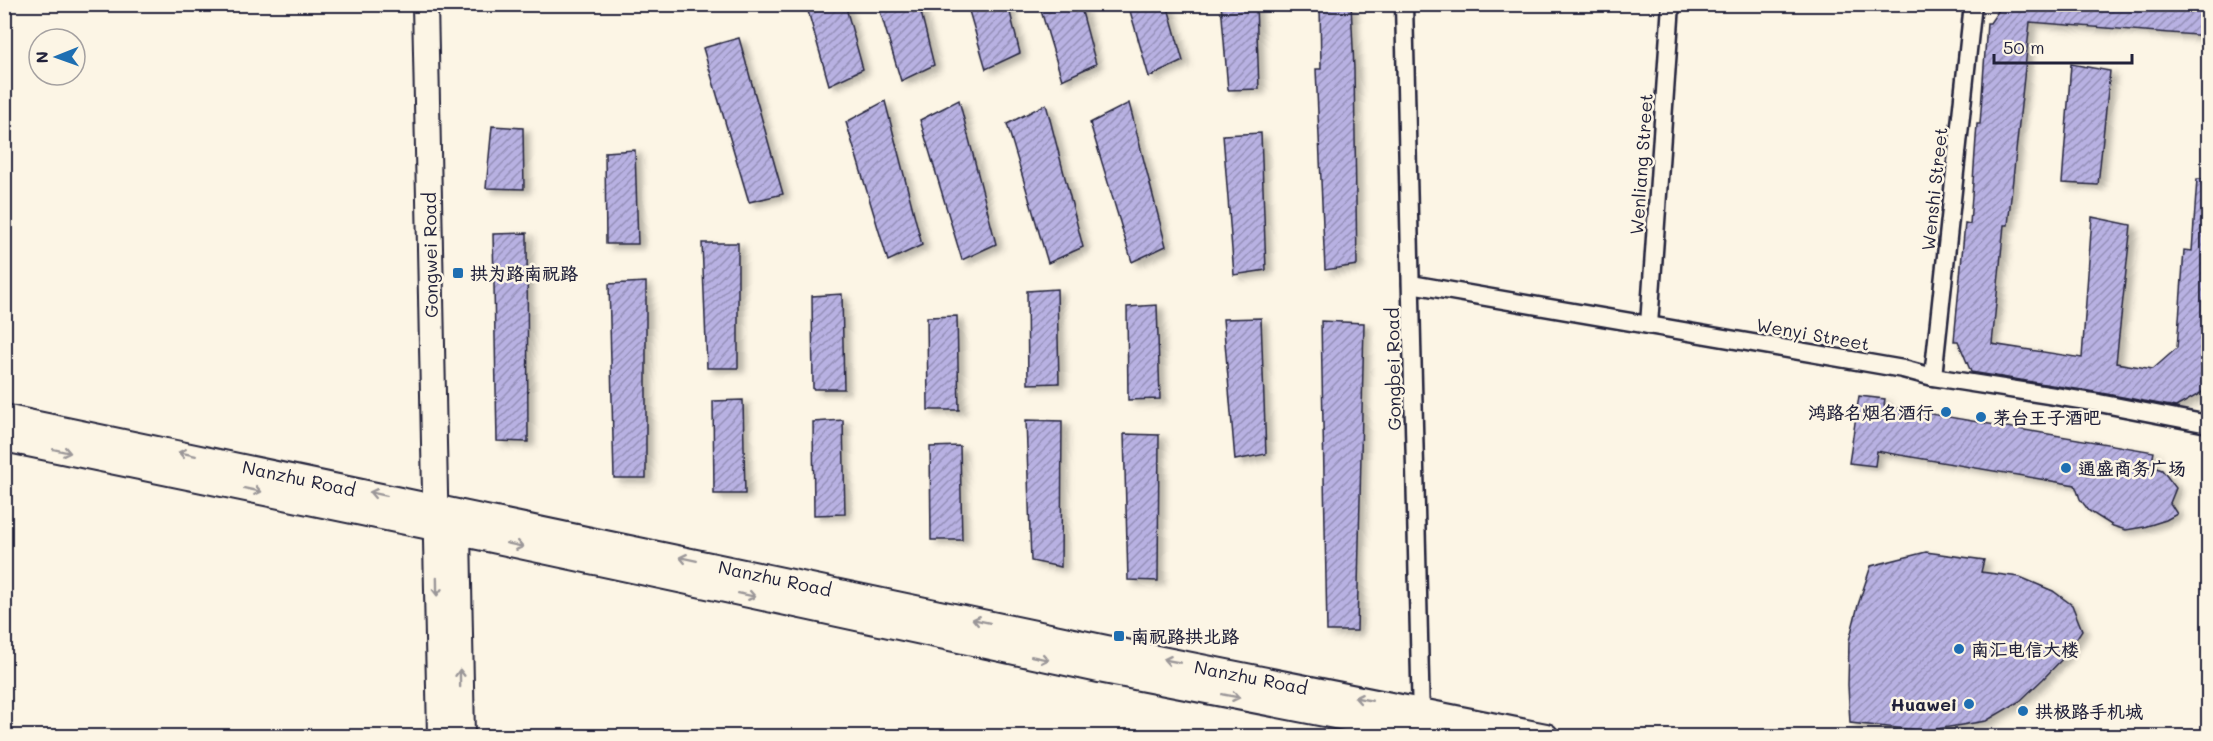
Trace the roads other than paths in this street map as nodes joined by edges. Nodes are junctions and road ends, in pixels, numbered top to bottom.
1 (425, 4) edge
2 (1404, 4) edge
3 (1671, 4) edge
4 (1973, 4) edge
5 (1411, 284) junction
6 (1649, 325) junction
7 (1933, 378) junction
8 (4, 417) edge
9 (2208, 424) edge
10 (4, 439) edge
11 (443, 523) junction
12 (1426, 727) edge
13 (440, 736) edge
14 (462, 736) edge
15 (1546, 736) edge

1 - 11 main road, Gongwei Road
2 - 5 street, Gongbei Road
3 - 6 street, Wenliang Street
4 - 7 street, Wenshi Street
5 - 6 street, Wenyi Street
5 - 12 street, Gongbei Road
6 - 7 street, Wenyi Street
7 - 9 street, Wenyi Street
11 -> 8 main road, Nanzhu Road
10 -> 11 main road, Nanzhu Road
11 -> 12 main road, Nanzhu Road
12 -> 11 main road, Nanzhu Road
11 -> 13 main road, Gongwei Road
14 -> 11 main road, Gongwei Road
12 - 15 main road, Nanzhu Road

